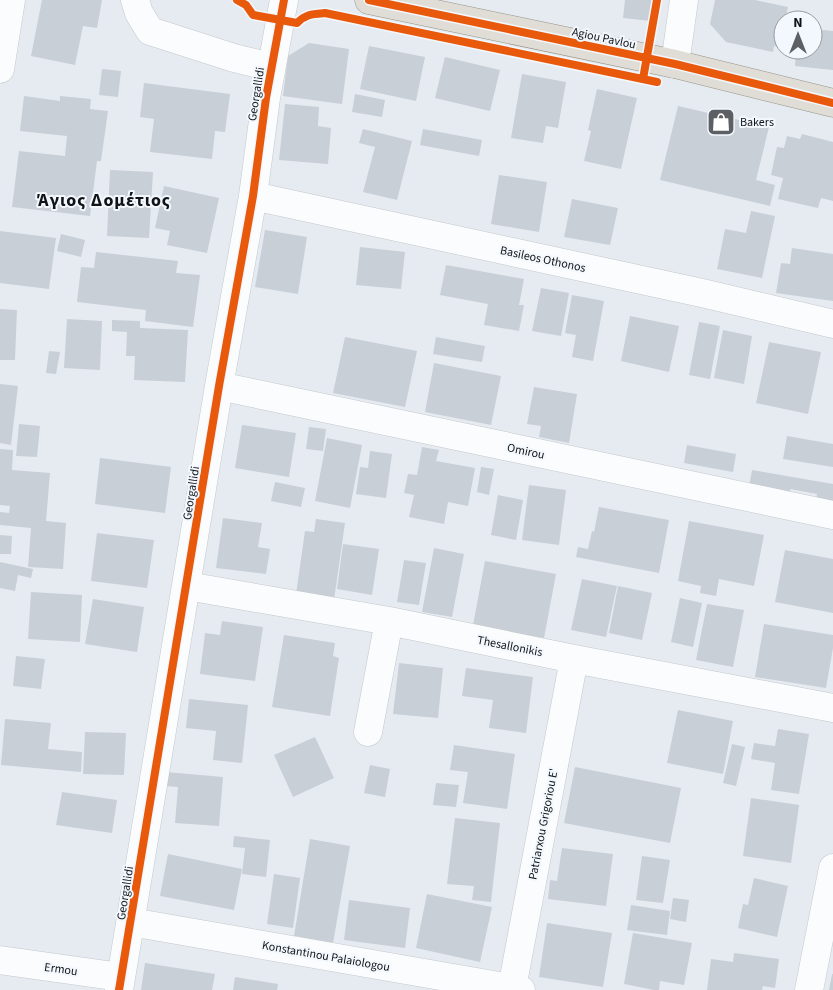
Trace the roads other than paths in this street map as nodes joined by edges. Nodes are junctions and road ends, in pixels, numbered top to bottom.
1 (11, 0) edge
2 (135, 0) edge
3 (284, 0) edge
4 (369, 0) edge
5 (684, 0) edge
6 (675, 64) junction
7 (272, 67) junction
8 (0, 69) edge
9 (833, 103) edge
10 (253, 196) junction
11 (833, 324) edge
12 (219, 386) junction
13 (833, 515) edge
14 (187, 586) junction
15 (389, 621) junction
16 (574, 659) junction
17 (833, 708) edge
18 (368, 732) dead end
19 (833, 868) edge
20 (131, 922) junction
21 (0, 960) edge
22 (120, 984) edge
23 (517, 989) edge
24 (810, 990) edge

1 - 8 street
2 - 7 street
3 - 7 street, Georgallidi
4 - 6 main road, Agiou Pavlou
5 - 6 street
6 - 9 main road, Agiou Pavlou
7 - 10 street, Georgallidi
10 - 11 street, Basileos Othonos
10 - 12 street, Georgallidi
12 - 13 street, Omirou
12 - 14 street, Georgallidi
14 - 15 street, Thesallonikis
14 - 20 street, Georgallidi
15 - 16 street, Thesallonikis
15 - 18 street
16 - 17 street, Thesallonikis
16 - 23 street, Patriarxou Grigoriou E'
19 - 24 street
20 - 22 street, Georgallidi
20 - 23 street, Konstantinou Palaiologou
21 - 22 street, Ermou

